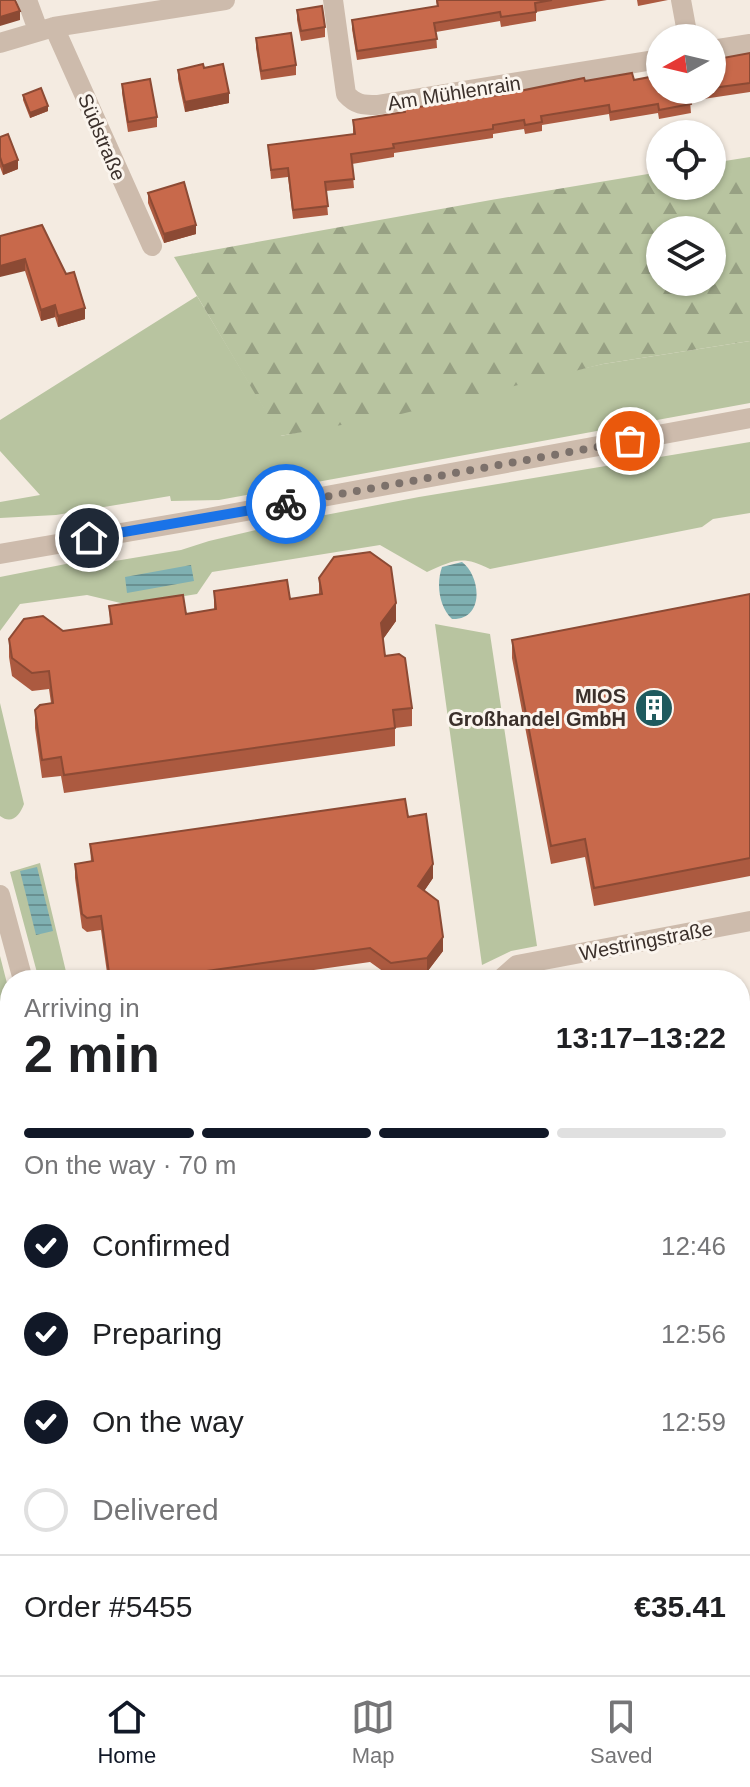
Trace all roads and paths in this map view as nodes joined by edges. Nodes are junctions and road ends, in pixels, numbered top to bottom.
1 (27, 0) edge
2 (225, 0) edge
3 (333, 0) edge
4 (681, 0) edge
5 (685, 24) edge
6 (46, 28) junction
7 (0, 43) edge
8 (750, 44) edge
9 (726, 48) edge
10 (646, 61) edge
11 (152, 246) dead end
12 (750, 418) edge
13 (0, 554) edge
14 (0, 895) edge
15 (750, 921) edge
16 (20, 970) edge
17 (511, 970) edge

1 - 6 street, Südstraße
2 - 6 street
3 - 10 street, Am Mühlenrain
4 - 5 street
6 - 7 street
6 - 11 street, Südstraße
8 - 9 street
12 - 13 street
14 - 16 street
15 - 17 street, Westringstraße

